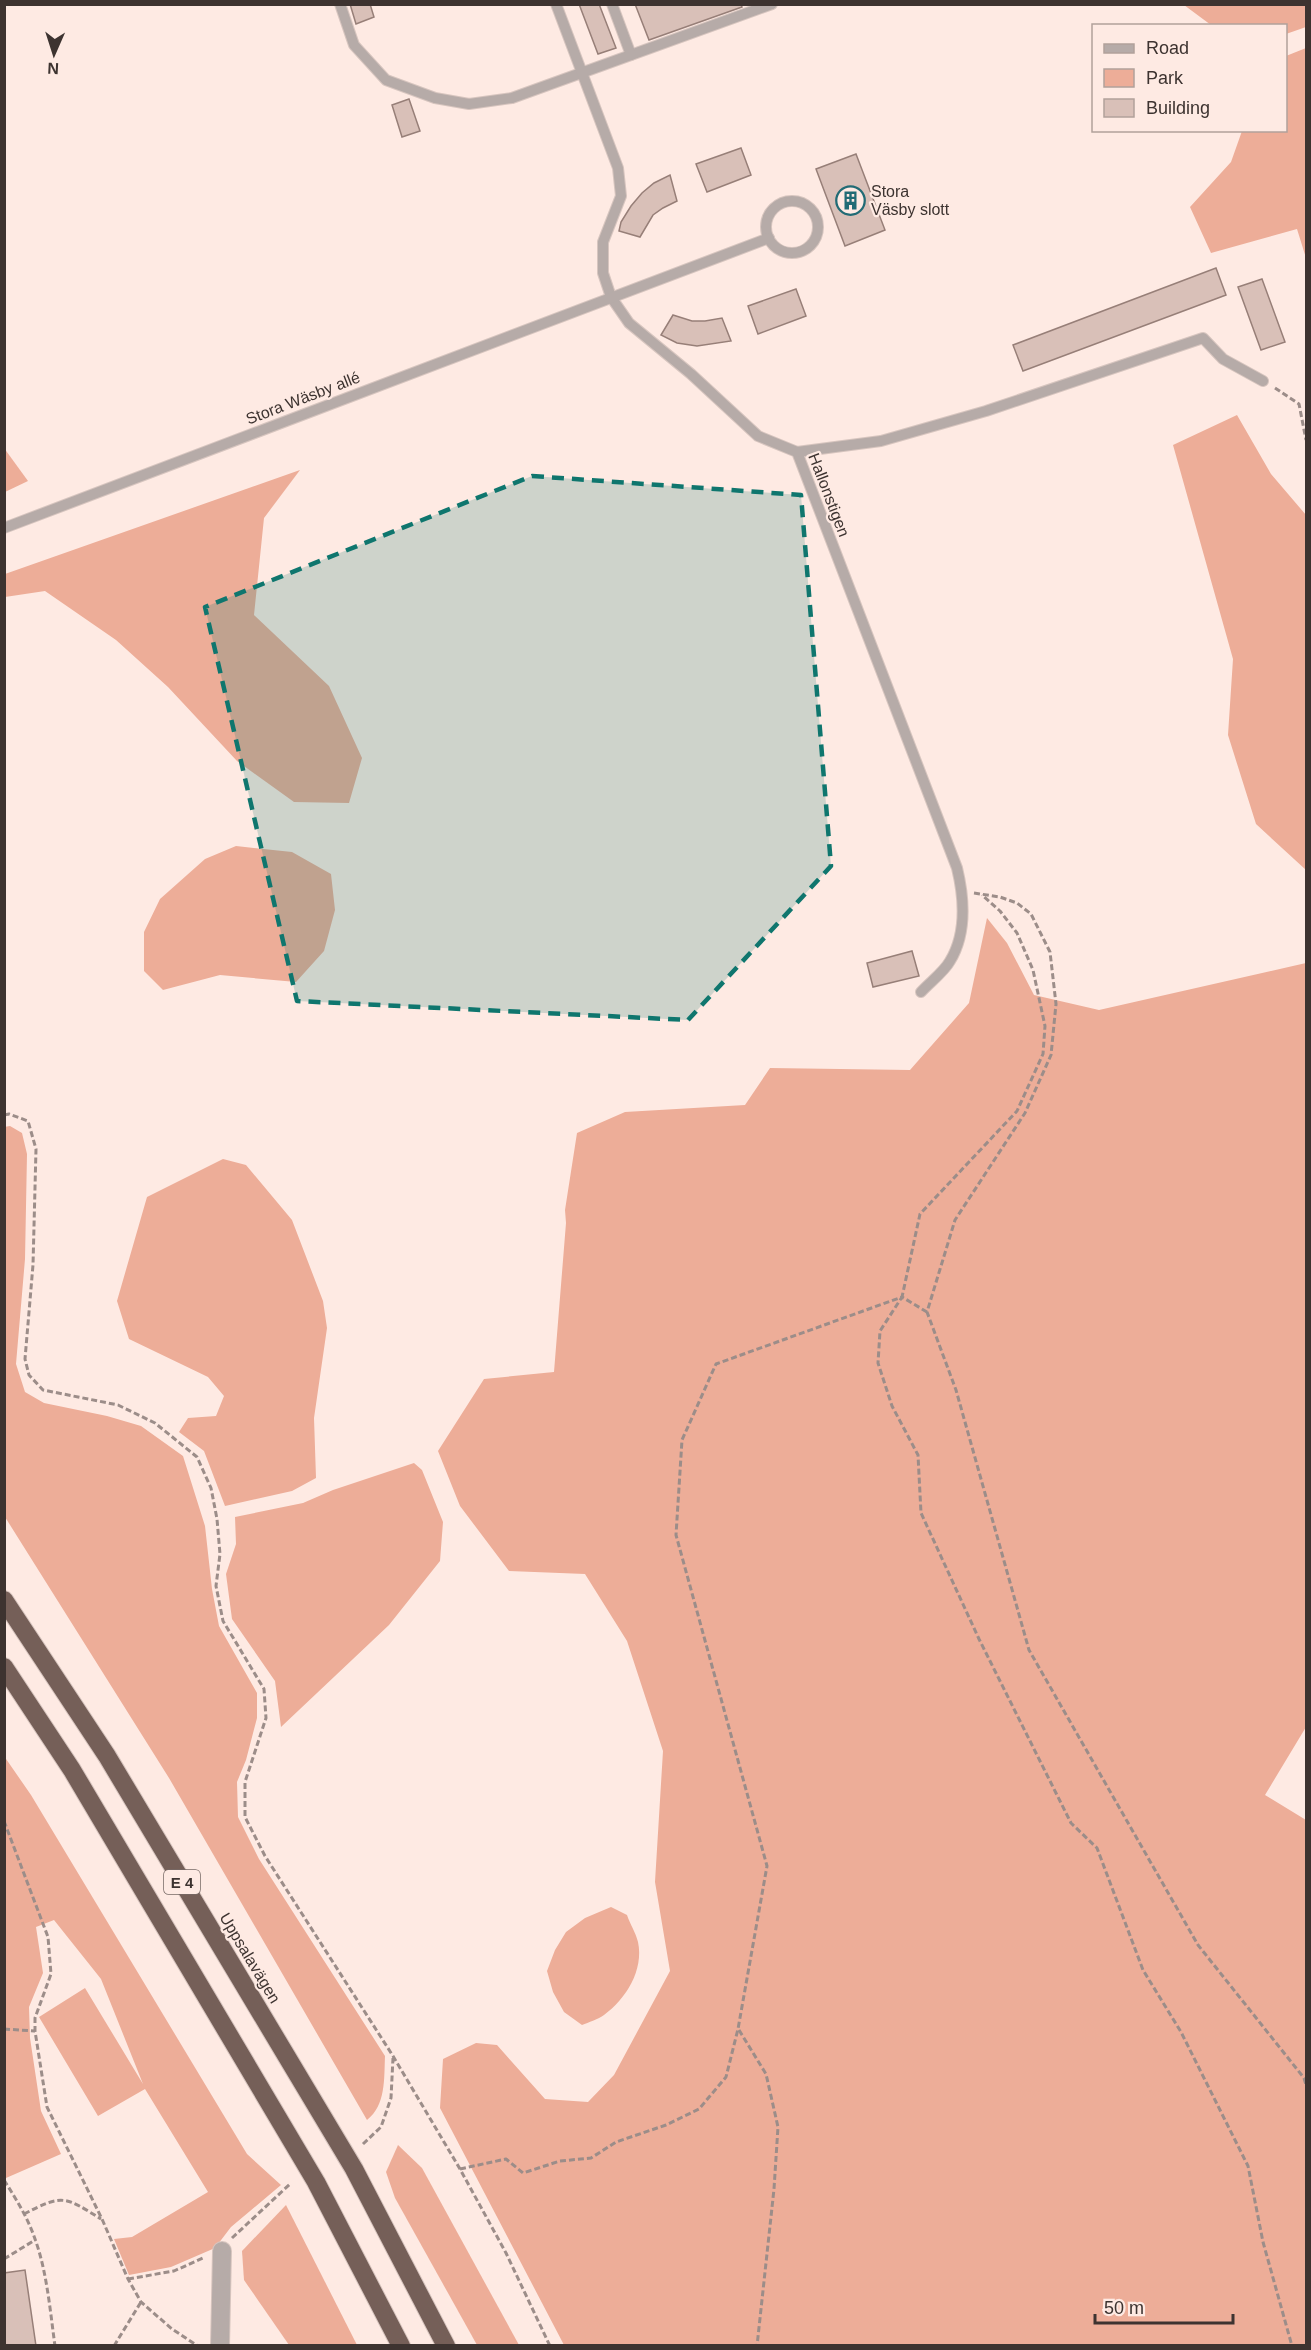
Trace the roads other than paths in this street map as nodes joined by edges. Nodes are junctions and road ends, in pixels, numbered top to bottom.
1 (340, 4) edge
2 (556, 4) edge
3 (612, 4) edge
4 (772, 4) edge
5 (631, 55) junction
6 (581, 73) junction
7 (769, 238) junction
8 (611, 297) junction
9 (1263, 381) road end
10 (797, 452) junction
11 (4, 528) edge
12 (921, 992) dead end
13 (4, 1600) edge
14 (4, 1666) edge
15 (222, 2251) dead end
16 (220, 2346) edge
17 (401, 2346) edge
18 (446, 2346) edge

1 - 6 lane
2 - 6 lane, Hallonstigen
3 - 5 lane
4 - 5 lane
5 - 6 lane
6 - 8 lane, Hallonstigen
7 - 7 lane
7 - 8 lane, Stora Wäsby allé
8 - 10 lane, Hallonstigen
8 - 11 lane, Stora Wäsby allé
9 - 10 lane
10 - 12 lane, Hallonstigen
13 - 18 highway, Uppsalavägen / E 4
14 - 17 highway, E 4
15 - 16 street

